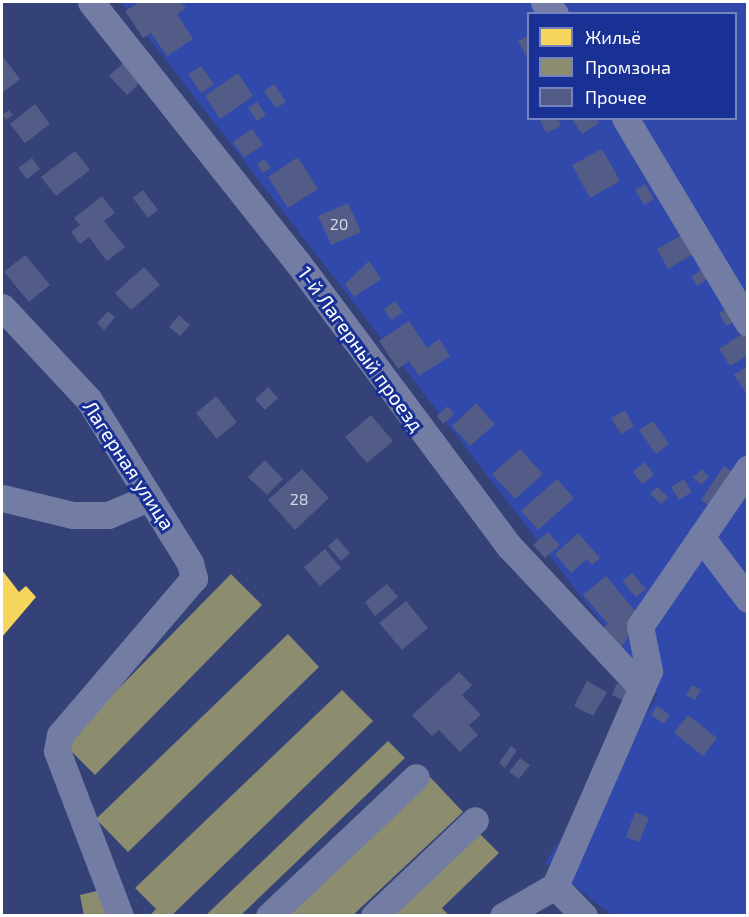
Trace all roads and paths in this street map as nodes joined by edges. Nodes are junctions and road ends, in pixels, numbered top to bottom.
1 (91, 2) edge
2 (626, 120) edge
3 (2, 308) edge
4 (747, 323) edge
5 (747, 469) edge
6 (2, 498) edge
7 (146, 499) junction
8 (701, 537) junction
9 (747, 599) edge
10 (642, 688) junction
11 (416, 777) dead end
12 (475, 820) dead end
13 (555, 886) junction
14 (120, 915) edge
15 (269, 915) edge
16 (374, 915) edge
17 (503, 915) edge
18 (584, 915) edge

1 - 10 street, 1-й Лагерный проезд
2 - 4 street
3 - 7 street, Лагерная улица
5 - 8 street
6 - 7 street
7 - 14 street, Лагерная улица
8 - 9 street
8 - 10 street
10 - 13 street
11 - 15 street
12 - 16 street
13 - 17 street
13 - 18 street

